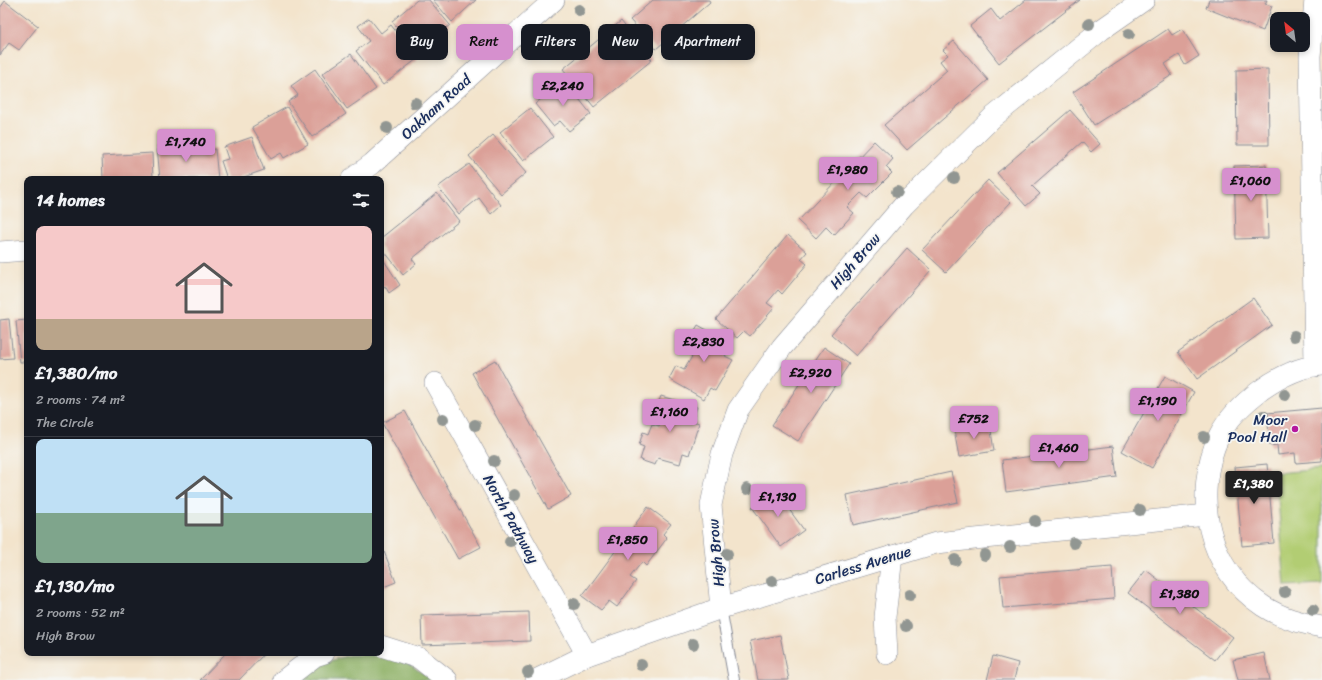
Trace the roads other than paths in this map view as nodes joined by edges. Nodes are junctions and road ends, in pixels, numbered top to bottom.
1 (554, 0) edge
2 (1144, 0) edge
3 (1315, 0) edge
4 (356, 176) edge
5 (24, 250) edge
6 (0, 252) edge
7 (1319, 366) edge
8 (435, 383) dead end
9 (1206, 515) junction
10 (892, 556) junction
11 (721, 608) junction
12 (1322, 627) edge
13 (384, 647) edge
14 (887, 654) dead end
15 (315, 656) edge
16 (587, 656) junction
17 (284, 680) edge
18 (447, 680) edge
19 (536, 680) edge
20 (734, 680) edge

1 - 4 street, Oakham Road
2 - 11 street, High Brow
3 - 7 street
5 - 6 street
7 - 9 street
8 - 16 street, North Pathway
9 - 10 street, Carless Avenue
9 - 12 street
10 - 11 street, Carless Avenue
10 - 14 street
11 - 16 street, Carless Avenue
11 - 20 lane
13 - 18 street
15 - 17 street
16 - 19 street, Carless Avenue

